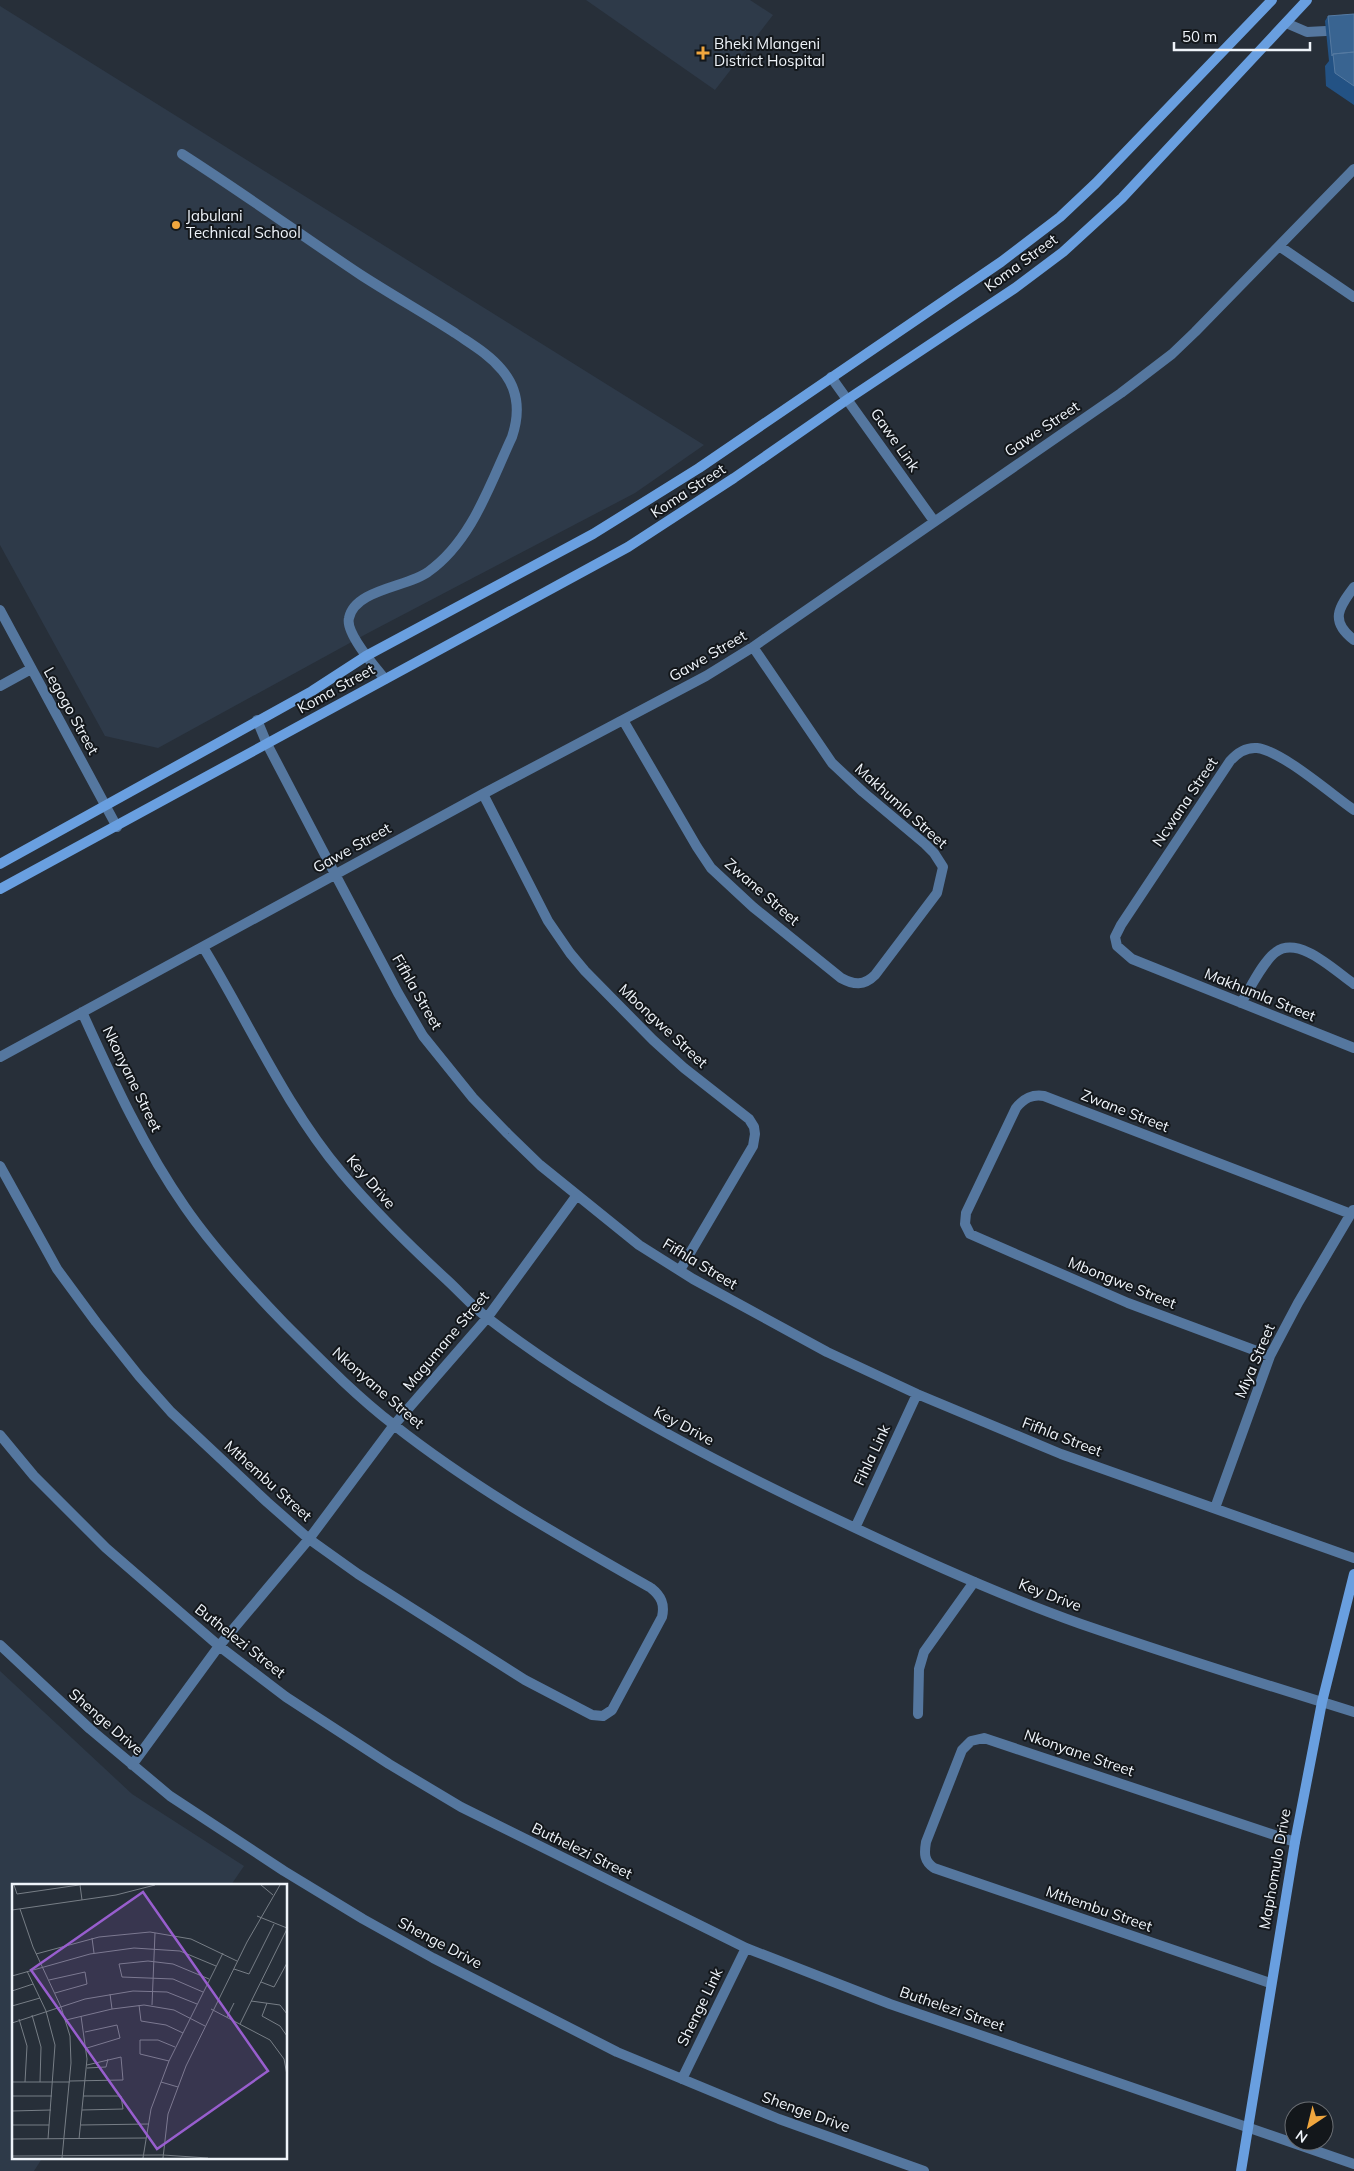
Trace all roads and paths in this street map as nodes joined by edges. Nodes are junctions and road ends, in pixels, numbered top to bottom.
1 (1272, 0) edge
2 (1307, 0) edge
3 (1286, 23) junction
4 (1326, 31) dead end
5 (182, 154) dead end
6 (1354, 168) edge
7 (1279, 246) junction
8 (1354, 297) edge
9 (831, 377) junction
10 (848, 399) junction
11 (934, 521) junction
12 (1354, 587) edge
13 (0, 610) edge
14 (1353, 639) edge
15 (754, 647) junction
16 (366, 656) junction
17 (31, 669) junction
18 (385, 679) junction
19 (0, 686) edge
20 (257, 720) junction
21 (623, 720) junction
22 (267, 744) junction
23 (483, 794) junction
24 (106, 807) junction
25 (1354, 810) edge
26 (117, 827) junction
27 (0, 864) edge
28 (335, 874) junction
29 (0, 889) edge
30 (1117, 932) joint
31 (203, 947) junction
32 (860, 984) joint
33 (1354, 984) edge
34 (1241, 1004) junction
35 (82, 1012) junction
36 (1354, 1048) edge
37 (0, 1057) edge
38 (0, 1166) edge
39 (577, 1195) junction
40 (1352, 1212) edge
41 (967, 1230) joint
42 (680, 1270) junction
43 (487, 1318) junction
44 (1270, 1356) junction
45 (917, 1394) junction
46 (394, 1425) junction
47 (0, 1435) edge
48 (1215, 1508) junction
49 (855, 1528) junction
50 (309, 1539) junction
51 (1354, 1558) edge
52 (1354, 1574) edge
53 (974, 1582) junction
54 (0, 1644) edge
55 (219, 1646) junction
56 (1322, 1702) junction
57 (1354, 1712) edge
58 (918, 1714) dead end
59 (607, 1715) joint
60 (132, 1765) junction
61 (1295, 1842) junction
62 (924, 1855) joint
63 (746, 1948) junction
64 (1270, 1983) junction
65 (682, 2079) junction
66 (1248, 2128) junction
67 (1354, 2164) edge
68 (924, 2171) edge
69 (1241, 2171) edge

1 - 9 main road, Koma Street
2 - 3 main road, Koma Street
3 - 4 street
3 - 10 main road, Koma Street
5 - 16 street
6 - 7 street, Gawe Street
7 - 8 street
7 - 11 street, Gawe Street
9 - 10 street, Gawe Link
9 - 16 main road, Koma Street
10 - 11 street, Gawe Link
10 - 18 main road, Koma Street
11 - 15 street, Gawe Street
12 - 14 street
13 - 17 street, Legogo Street
15 - 21 street, Gawe Street
15 - 32 street, Makhumla Street
16 - 18 street
16 - 20 main road, Koma Street
17 - 19 street
17 - 24 street, Legogo Street
18 - 22 main road, Koma Street
20 - 22 street, Fifhla Street
20 - 24 main road, Koma Street
21 - 23 street, Gawe Street
21 - 32 street, Zwane Street
22 - 26 main road, Koma Street
22 - 28 street, Fifhla Street
23 - 28 street, Gawe Street
23 - 42 street, Mbongwe Street
24 - 26 street, Legogo Street
24 - 27 main road, Koma Street
25 - 30 street, Ncwana Street
26 - 29 main road, Koma Street
28 - 31 street, Gawe Street
28 - 39 street, Fifhla Street
30 - 34 street, Makhumla Street
31 - 35 street, Gawe Street
31 - 43 street, Key Drive
33 - 34 street
34 - 36 street, Makhumla Street
35 - 37 street, Gawe Street
35 - 46 street, Nkonyane Street
38 - 50 street, Mthembu Street
39 - 42 street, Fifhla Street
39 - 43 street, Magumane Street
40 - 41 street, Zwane Street
40 - 44 street, Miya Street
41 - 44 street, Mbongwe Street
42 - 45 street, Fifhla Street
43 - 46 street, Magumane Street
43 - 49 street, Key Drive
44 - 48 street, Miya Street
45 - 48 street, Fifhla Street
45 - 49 street, Fihla Link
46 - 50 street, Magumane Street
46 - 59 street, Nkonyane Street
47 - 55 street, Buthelezi Street
48 - 51 street, Fifhla Street
49 - 53 street, Key Drive
50 - 55 street, Magumane Street
50 - 59 street, Mthembu Street
52 - 56 main road, Maphomulo Drive
53 - 56 street, Key Drive
53 - 58 street
54 - 60 street, Shenge Drive
55 - 60 street, Magumane Street
55 - 63 street, Buthelezi Street
56 - 57 street, Key Drive
56 - 61 main road, Maphomulo Drive
60 - 65 street, Shenge Drive
61 - 62 street, Nkonyane Street
61 - 64 main road, Maphomulo Drive
62 - 64 street, Mthembu Street
63 - 65 street, Shenge Link
63 - 66 street, Buthelezi Street
64 - 66 main road, Maphomulo Drive
65 - 68 street, Shenge Drive
66 - 67 street, Buthelezi Street
66 - 69 main road, Maphomulo Drive

